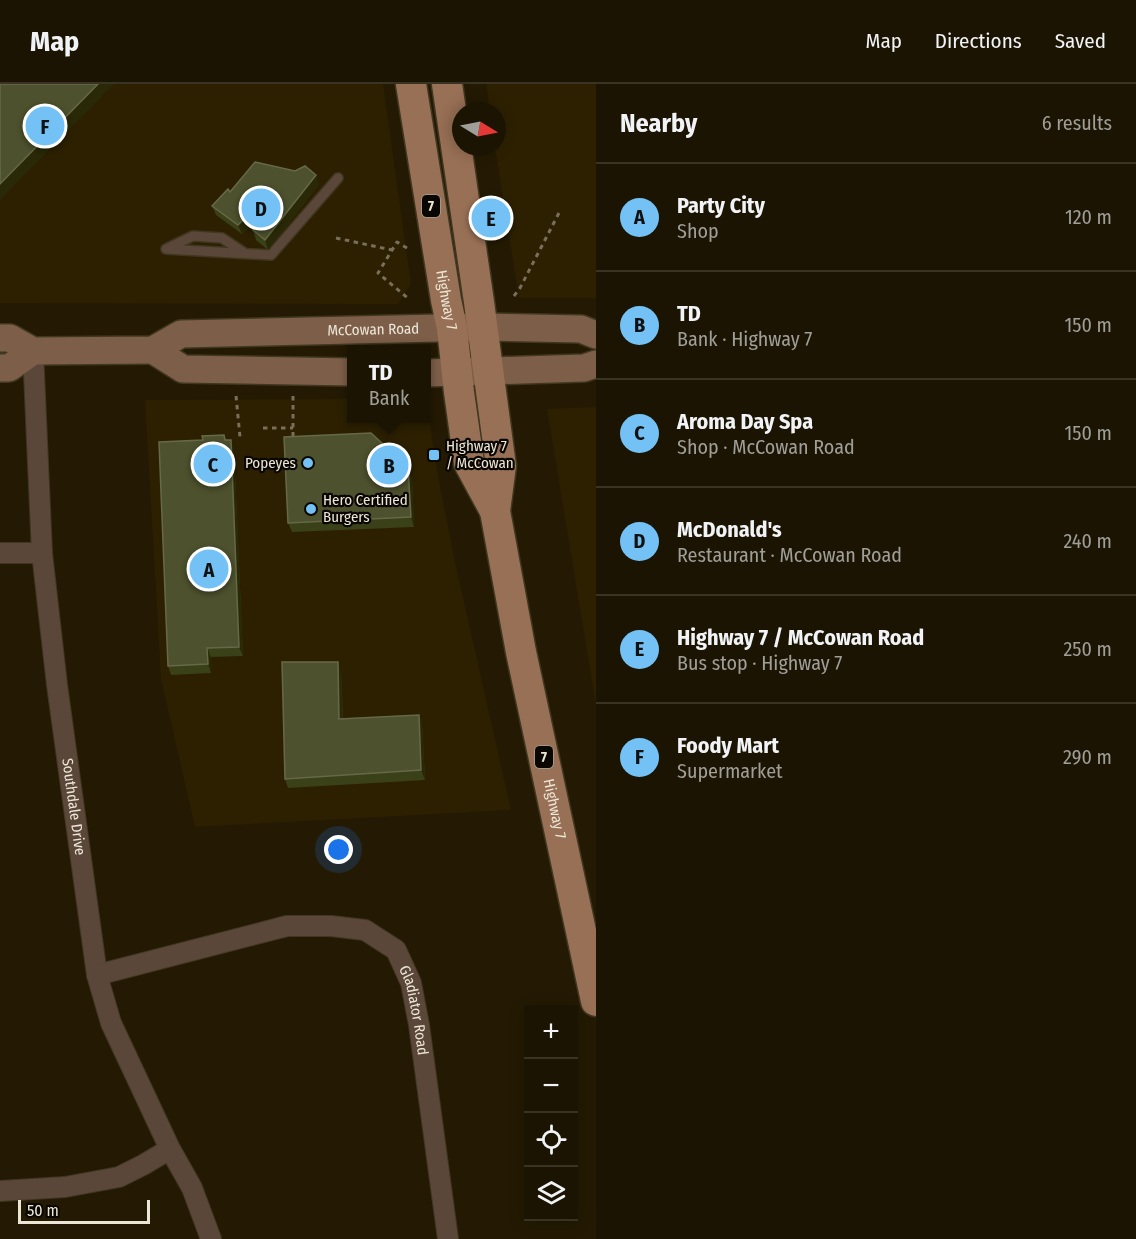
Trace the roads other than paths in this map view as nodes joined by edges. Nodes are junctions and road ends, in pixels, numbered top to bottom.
1 (411, 84) edge
2 (447, 84) edge
3 (338, 178) dead end
4 (244, 253) junction
5 (482, 327) junction
6 (452, 328) junction
7 (596, 334) edge
8 (0, 338) edge
9 (153, 350) junction
10 (33, 351) junction
11 (596, 364) edge
12 (0, 368) edge
13 (489, 371) junction
14 (347, 372) edge
15 (457, 372) junction
16 (431, 373) edge
17 (495, 511) junction
18 (0, 553) edge
19 (42, 553) junction
20 (97, 975) junction
21 (596, 1001) edge
22 (170, 1149) junction
23 (0, 1191) edge
24 (211, 1239) edge
25 (448, 1239) edge

1 - 6 main road, Highway 7 / 7
2 - 5 main road, Highway 7 / 7
3 - 4 lane
4 - 4 lane
5 - 6 main road, McCowan Road
5 - 7 main road, McCowan Road
5 - 13 main road, Highway 7 / 7
6 - 9 main road, McCowan Road
6 - 15 main road, Highway 7 / 7
8 - 10 main road, McCowan Road
9 - 10 main road, McCowan Road
9 - 14 main road
10 - 12 main road
10 - 19 street, Southdale Drive
11 - 13 main road
13 - 15 main road
13 - 17 main road, Highway 7 / 7
15 - 16 main road
15 - 17 main road, Highway 7 / 7
17 - 21 main road, Highway 7 / 7
18 - 19 street
19 - 20 street, Southdale Drive
20 - 22 street, Southdale Drive
20 - 25 street, Gladiator Road
22 - 23 street
22 - 24 street, Southdale Drive

